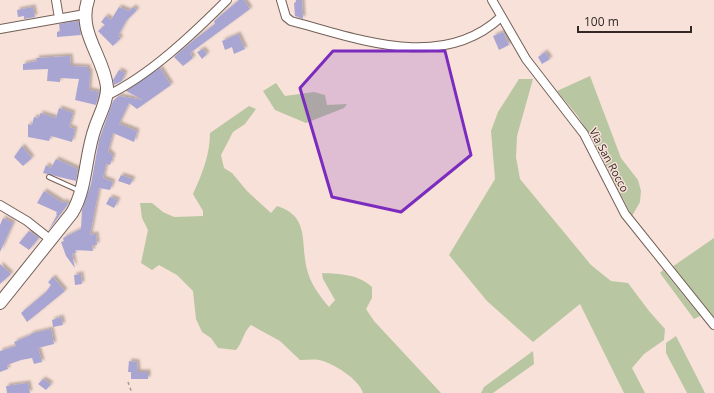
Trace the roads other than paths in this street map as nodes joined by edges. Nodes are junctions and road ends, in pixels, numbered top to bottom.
1 (56, 0) edge
2 (88, 0) edge
3 (227, 0) edge
4 (281, 0) edge
5 (492, 0) edge
6 (85, 14) junction
7 (501, 17) junction
8 (59, 18) junction
9 (0, 29) edge
10 (106, 96) junction
11 (49, 177) dead end
12 (80, 191) junction
13 (0, 205) edge
14 (51, 240) junction
15 (0, 303) edge
16 (714, 325) edge

1 - 8 street
2 - 6 street
3 - 10 street
4 - 7 street
5 - 7 street, Via San Rocco
6 - 8 street
6 - 10 street
7 - 16 street, Via San Rocco
8 - 9 street
10 - 12 street
11 - 12 lane
12 - 14 street
13 - 14 street
14 - 15 street

